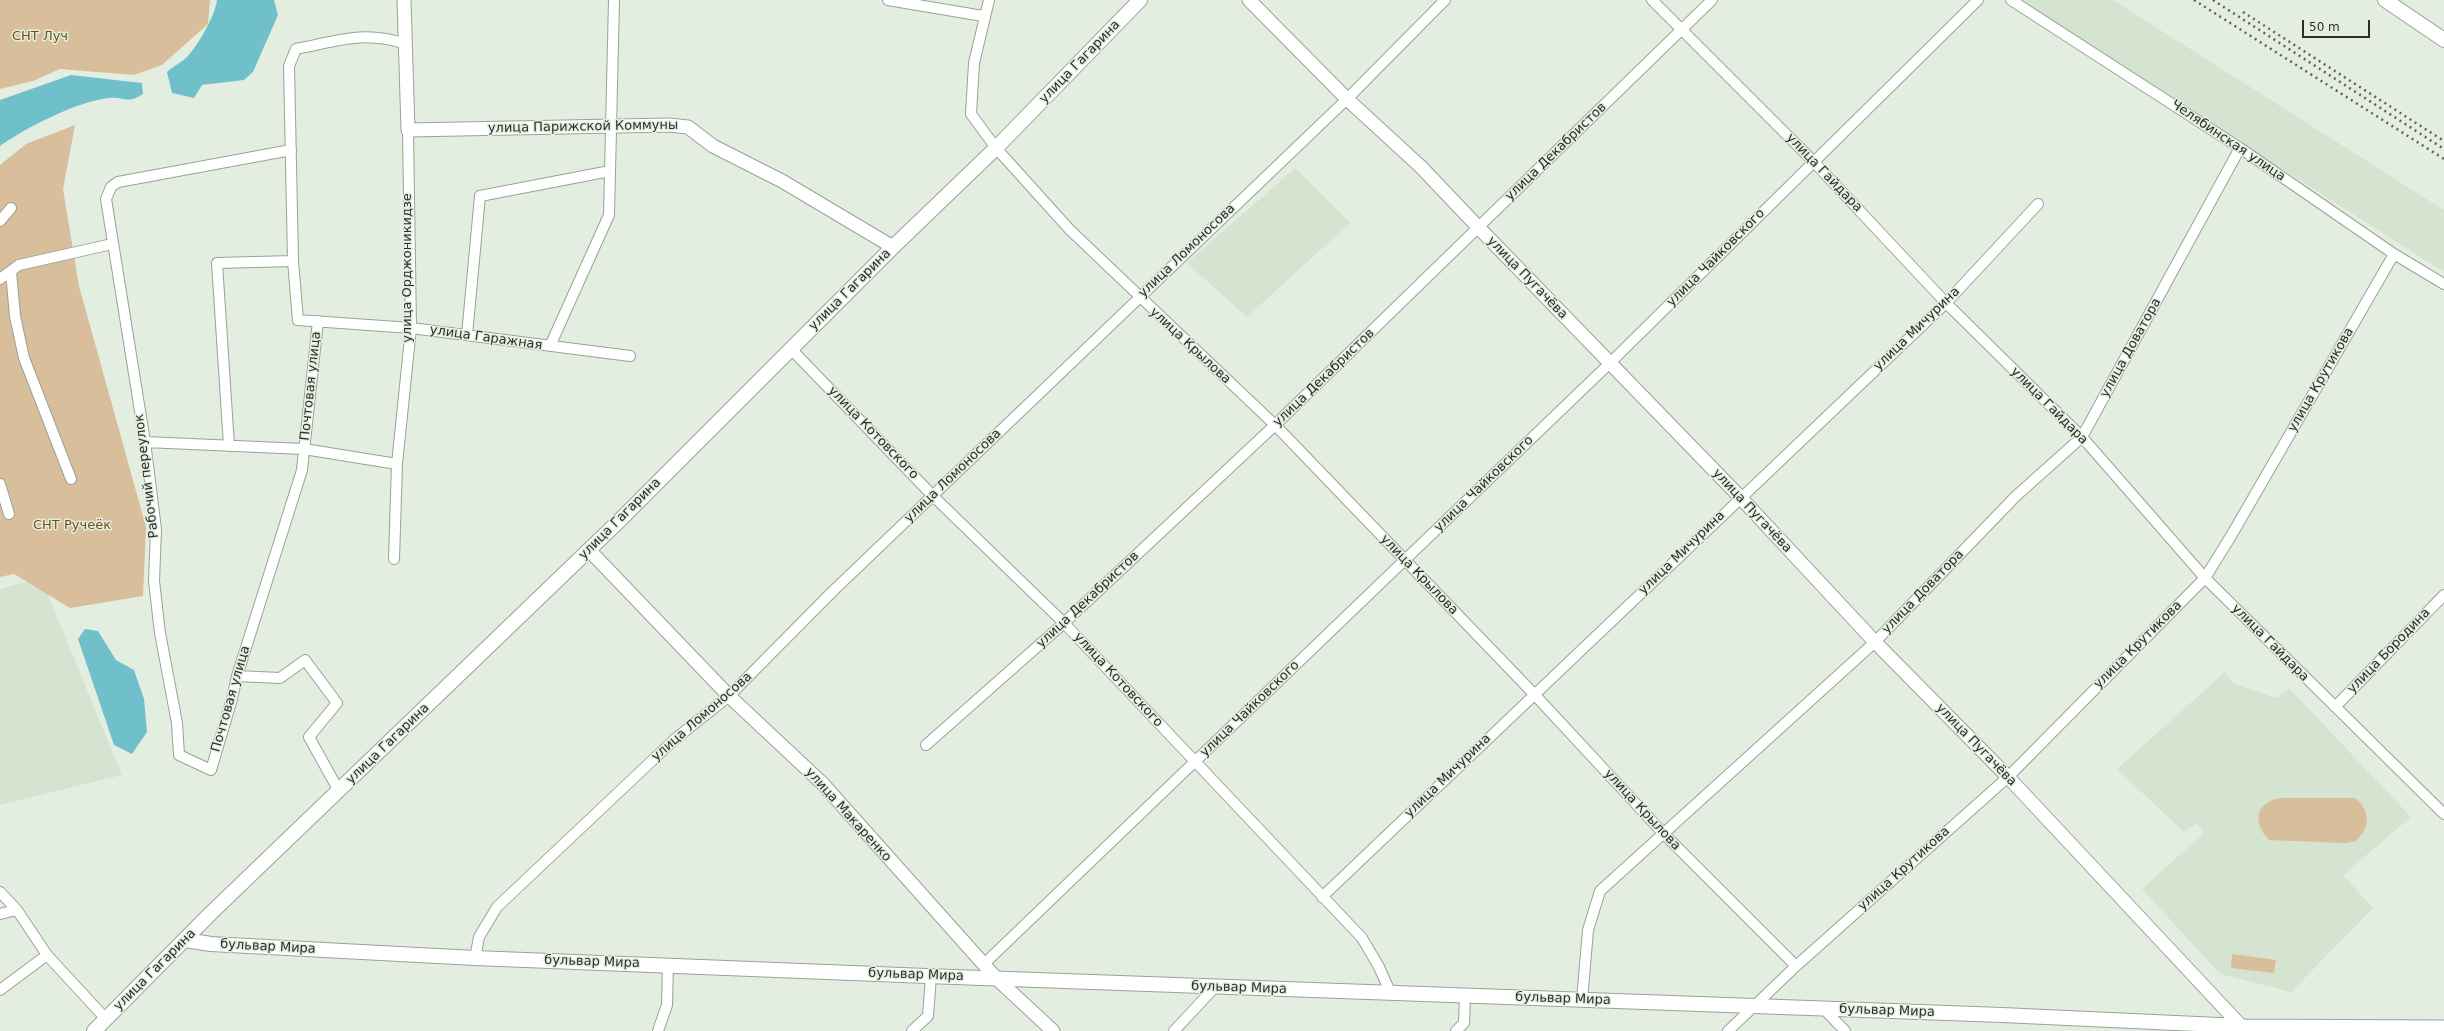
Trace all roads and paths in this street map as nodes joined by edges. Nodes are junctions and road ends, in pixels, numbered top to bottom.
1 (404, 0) edge
2 (614, 0) edge
3 (888, 0) edge
4 (989, 0) edge
5 (1249, 0) edge
6 (1445, 0) edge
7 (1652, 0) edge
8 (1712, 0) edge
9 (1978, 0) edge
10 (2011, 0) edge
11 (2385, 0) edge
12 (1138, 1) edge
13 (983, 16) junction
14 (1681, 30) junction
15 (2444, 40) edge
16 (406, 44) junction
17 (1347, 99) junction
18 (611, 125) junction
19 (408, 130) junction
20 (996, 148) junction
21 (2240, 148) junction
22 (291, 150) junction
23 (1814, 161) junction
24 (610, 171) junction
25 (2038, 204) dead end
26 (11, 208) dead end
27 (0, 221) edge
28 (1478, 226) junction
29 (112, 244) junction
30 (893, 247) junction
31 (2394, 254) junction
32 (293, 261) junction
33 (11, 272) junction
34 (0, 279) edge
35 (2444, 284) edge
36 (1139, 298) junction
37 (1946, 303) junction
38 (318, 321) junction
39 (411, 328) junction
40 (467, 335) junction
41 (550, 346) junction
42 (790, 349) junction
43 (630, 356) dead end
44 (1610, 363) junction
45 (1275, 425) junction
46 (2082, 437) junction
47 (145, 442) junction
48 (229, 446) junction
49 (304, 449) junction
50 (397, 464) junction
51 (70, 479) dead end
52 (0, 484) edge
53 (933, 496) junction
54 (1740, 497) junction
55 (9, 514) dead end
56 (589, 550) junction
57 (394, 559) dead end
58 (1405, 560) junction
59 (2205, 578) junction
60 (2444, 594) edge
61 (1064, 623) junction
62 (1875, 642) junction
63 (237, 676) junction
64 (1534, 694) junction
65 (729, 696) junction
66 (2335, 707) junction
67 (926, 746) dead end
68 (1194, 762) junction
69 (210, 770) joint
70 (2008, 777) junction
71 (339, 791) junction
72 (2444, 814) edge
73 (1663, 833) junction
74 (0, 892) edge
75 (1322, 897) junction
76 (17, 910) junction
77 (0, 914) edge
78 (185, 940) junction
79 (47, 954) junction
80 (475, 958) junction
81 (668, 964) junction
82 (984, 964) junction
83 (1796, 966) junction
84 (931, 976) junction
85 (996, 978) junction
86 (1215, 987) junction
87 (0, 990) edge
88 (1391, 994) junction
89 (1465, 996) junction
90 (1582, 1000) junction
91 (1754, 1006) junction
92 (1824, 1009) junction
93 (106, 1019) junction
94 (1467, 1027) edge
95 (2444, 1027) edge
96 (2244, 1028) edge
97 (2289, 1028) edge
98 (94, 1031) edge
99 (658, 1031) edge
100 (912, 1031) edge
101 (1053, 1031) edge
102 (1174, 1031) edge
103 (1456, 1031) edge
104 (1728, 1031) edge
105 (1845, 1031) edge

1 - 16 street, улица Орджоникидзе
2 - 18 street
3 - 13 street
4 - 13 street, улица Крылова
5 - 17 street, улица Пугачёва
6 - 17 street, улица Ломоносова
7 - 14 street, улица Гайдара
8 - 14 street, улица Декабристов
9 - 23 street, улица Чайковского
10 - 21 street, Челябинская улица
11 - 15 main road
12 - 20 main road, улица Гагарина
13 - 20 street, улица Крылова
14 - 23 street, улица Гайдара
14 - 28 street, улица Декабристов
16 - 19 street, улица Орджоникидзе
16 - 22 street, Почтовая улица
17 - 28 street, улица Пугачёва
17 - 36 street, улица Ломоносова
18 - 19 street, улица Парижской Коммуны
18 - 24 street
18 - 30 street, улица Парижской Коммуны
19 - 39 street, улица Орджоникидзе
20 - 30 main road, улица Гагарина
20 - 36 street, улица Крылова
21 - 31 street, Челябинская улица
21 - 46 street, улица Доватора
22 - 29 street, Рабочий переулок
22 - 32 street, Почтовая улица
23 - 37 street, улица Гайдара
23 - 44 street, улица Чайковского
24 - 40 street
24 - 41 street
25 - 37 street, улица Мичурина
26 - 27 street
28 - 44 street, улица Пугачёва
28 - 45 street, улица Декабристов
29 - 33 street
29 - 47 street, Рабочий переулок
30 - 42 main road, улица Гагарина
31 - 35 street, Челябинская улица
31 - 59 street, улица Крутикова
32 - 38 street, Почтовая улица
32 - 48 street
33 - 34 street
33 - 51 street
36 - 45 street, улица Крылова
36 - 53 street, улица Ломоносова
37 - 46 street, улица Гайдара
37 - 54 street, улица Мичурина
38 - 39 street, улица Гаражная
38 - 49 street, Почтовая улица
39 - 40 street, улица Гаражная
39 - 50 street, улица Орджоникидзе
40 - 41 street, улица Гаражная
41 - 43 street, улица Гаражная
42 - 53 street, улица Котовского
42 - 56 main road, улица Гагарина
44 - 54 street, улица Пугачёва
44 - 58 street, улица Чайковского
45 - 58 street, улица Крылова
45 - 61 street, улица Декабристов
46 - 59 street, улица Гайдара
46 - 62 street, улица Доватора
47 - 48 street
47 - 69 street, Рабочий переулок
48 - 49 street
49 - 50 street
49 - 63 street, Почтовая улица
50 - 57 street, улица Орджоникидзе
52 - 55 street
53 - 61 street, улица Котовского
53 - 65 street, улица Ломоносова
54 - 62 street, улица Пугачёва
54 - 64 street, улица Мичурина
56 - 65 street, улица Макаренко
56 - 71 main road, улица Гагарина
58 - 64 street, улица Крылова
58 - 68 street, улица Чайковского
59 - 66 street, улица Гайдара
59 - 70 street, улица Крутикова
60 - 66 street, улица Бородина
61 - 67 street, улица Декабристов
61 - 68 street, улица Котовского
62 - 70 street, улица Пугачёва
62 - 73 street, улица Доватора
63 - 69 street, Почтовая улица
63 - 71 street
64 - 73 street, улица Крылова
64 - 75 street, улица Мичурина
65 - 80 street, улица Ломоносова
65 - 82 street, улица Макаренко
66 - 72 street, улица Гайдара
68 - 75 street, улица Котовского
68 - 82 street, улица Чайковского
70 - 83 street, улица Крутикова
70 - 96 street, улица Пугачёва
71 - 78 main road, улица Гагарина
73 - 83 street, улица Крылова
73 - 90 street, улица Доватора
74 - 76 street
75 - 88 street, улица Котовского
76 - 77 street
76 - 79 street
78 - 80 main road, бульвар Мира
78 - 93 main road, улица Гагарина
79 - 87 street
79 - 93 street
80 - 81 main road, бульвар Мира
81 - 84 main road, бульвар Мира
81 - 99 street
82 - 85 street, улица Макаренко
83 - 91 street
84 - 85 main road, бульвар Мира
84 - 100 street
85 - 86 main road, бульвар Мира
85 - 101 street, улица Макаренко
86 - 88 main road, бульвар Мира
86 - 102 street
88 - 89 main road, бульвар Мира
89 - 90 main road, бульвар Мира
89 - 94 street
90 - 91 main road, бульвар Мира
91 - 92 main road, бульвар Мира
91 - 104 street
92 - 96 main road, бульвар Мира
92 - 105 street
93 - 98 main road, улица Гагарина
94 - 103 street
95 - 97 street, бульвар Мира
96 - 97 street, бульвар Мира

